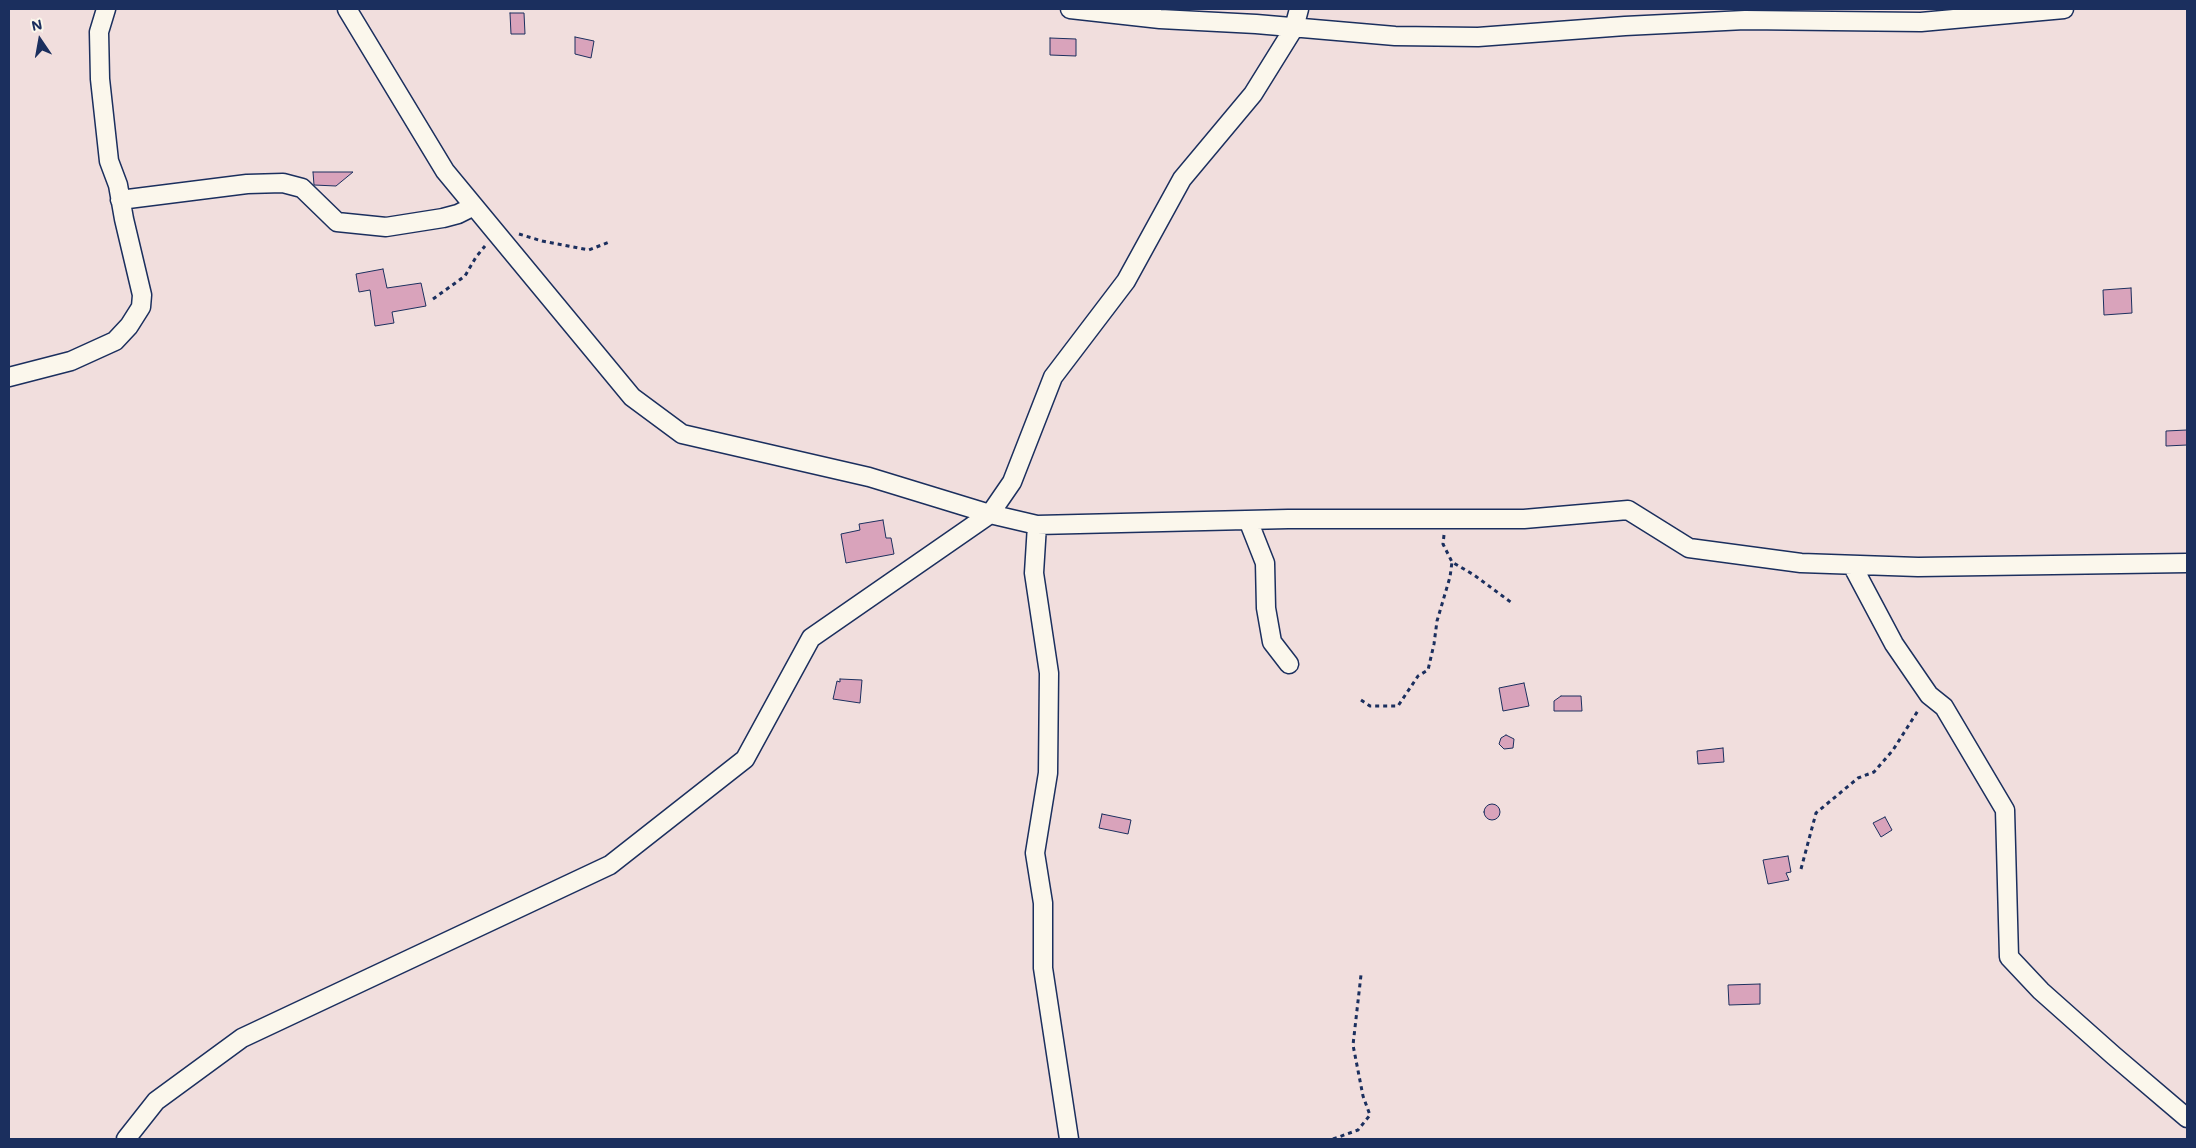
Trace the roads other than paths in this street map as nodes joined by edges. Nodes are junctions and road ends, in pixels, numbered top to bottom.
1 (106, 9) edge
2 (347, 9) edge
3 (1070, 9) edge
4 (1300, 9) edge
5 (2064, 9) edge
6 (1294, 28) junction
7 (120, 200) junction
8 (474, 206) junction
9 (9, 377) edge
10 (990, 514) junction
11 (1248, 520) junction
12 (1037, 525) junction
13 (2187, 563) edge
14 (1852, 565) junction
15 (1289, 664) dead end
16 (2187, 1118) edge
17 (126, 1139) edge
18 (1069, 1139) edge

1 - 7 street
2 - 8 street
3 - 6 street
4 - 6 street
5 - 6 street
6 - 10 street
7 - 8 street
7 - 9 street
8 - 10 street
10 - 12 street
10 - 17 street
11 - 12 street
11 - 14 street
11 - 15 street
12 - 18 street
13 - 14 street
14 - 16 street

